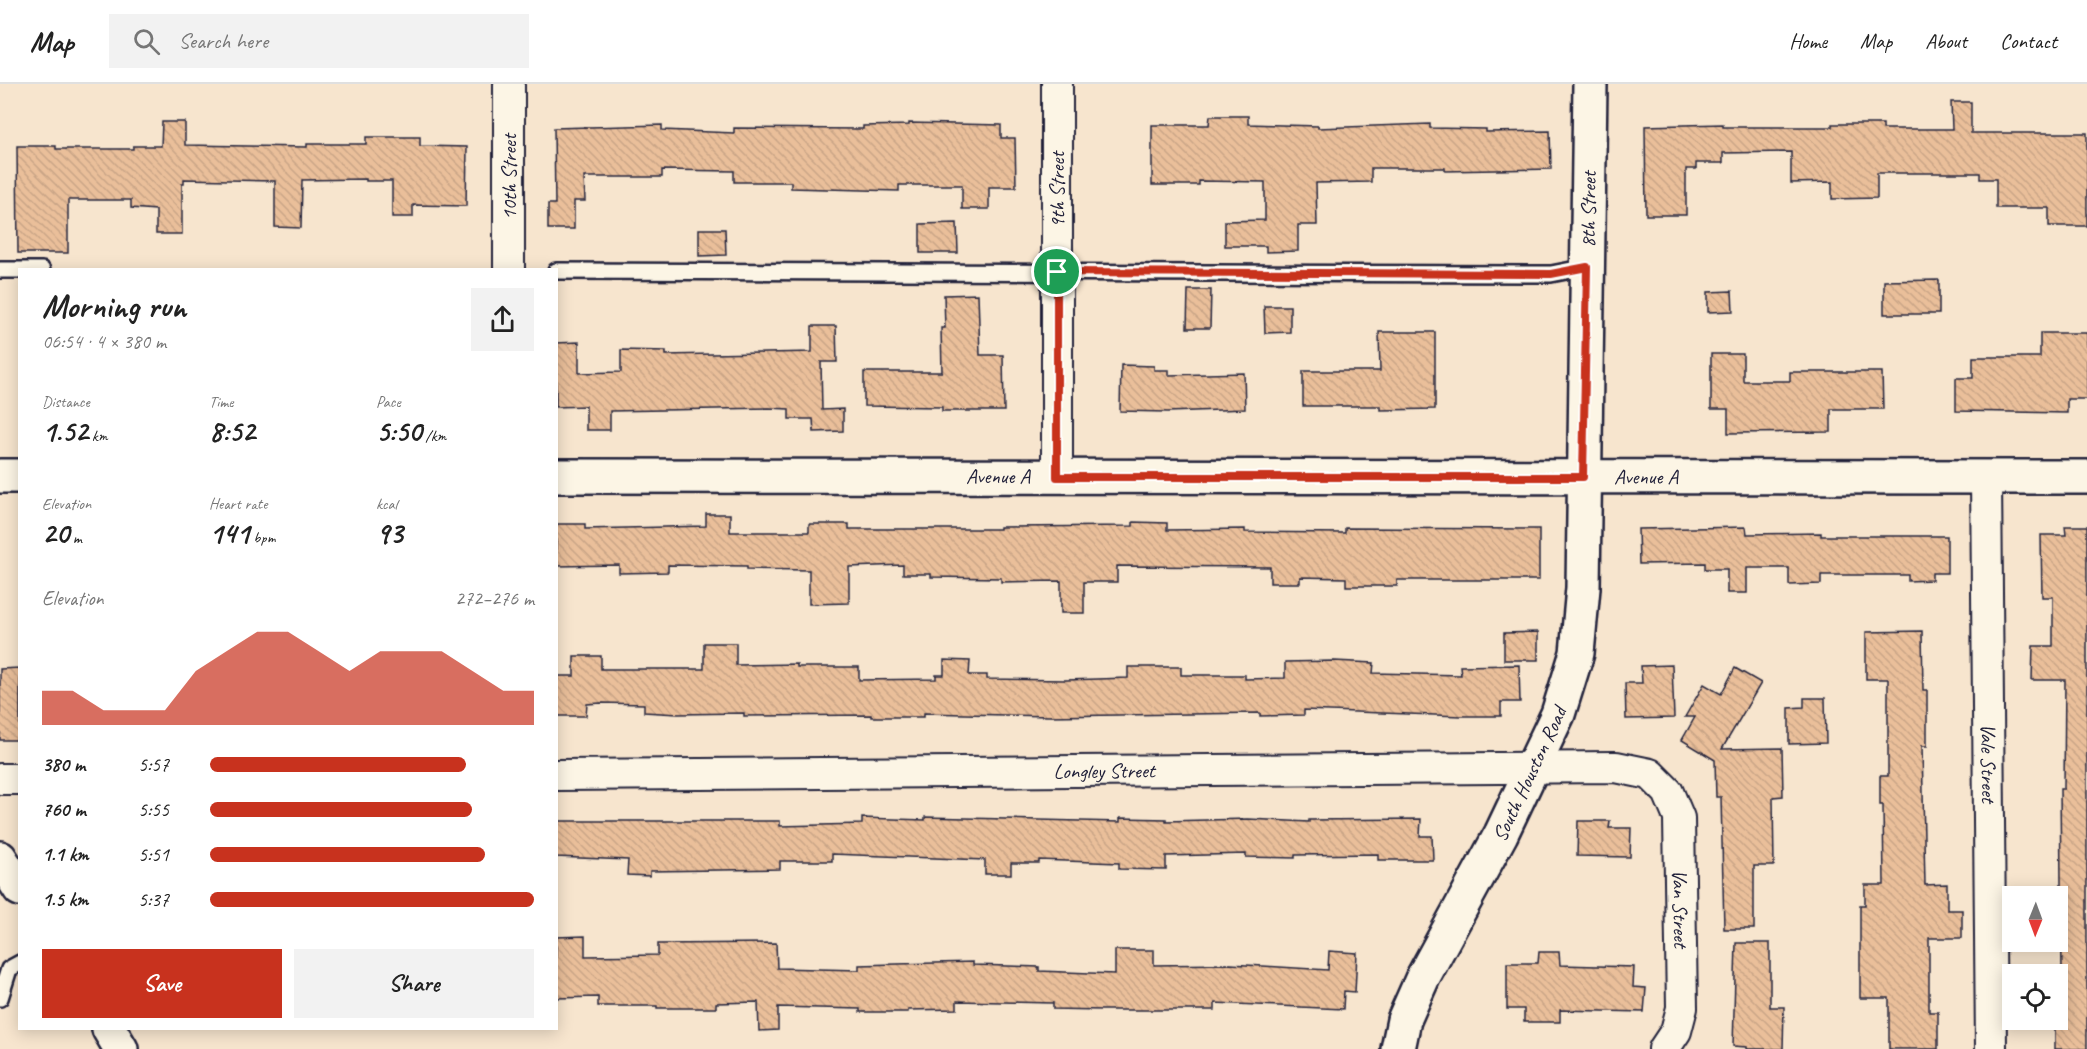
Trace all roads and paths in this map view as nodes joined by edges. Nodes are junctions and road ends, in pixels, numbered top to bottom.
1 (509, 84) edge
2 (1056, 84) edge
3 (1590, 84) edge
4 (1587, 267) junction
5 (509, 268) edge
6 (0, 270) edge
7 (18, 270) edge
8 (558, 271) edge
9 (1057, 272) junction
10 (0, 476) edge
11 (18, 476) edge
12 (558, 476) edge
13 (1057, 477) junction
14 (1583, 477) junction
15 (1986, 477) junction
16 (2087, 477) edge
17 (1532, 769) junction
18 (1650, 774) joint
19 (558, 775) edge
20 (0, 779) edge
21 (18, 779) edge
22 (0, 858) edge
23 (18, 886) edge
24 (18, 964) edge
25 (0, 998) edge
26 (109, 1030) edge
27 (121, 1049) edge
28 (1398, 1049) edge
29 (1664, 1049) edge
30 (1991, 1049) edge

1 - 5 street, 10th Street
2 - 9 street, 9th Street
3 - 4 street, 8th Street
4 - 9 lane
4 - 14 street, 8th Street
6 - 7 lane
8 - 9 lane
9 - 13 street, 9th Street
10 - 11 street
12 - 13 street, Avenue A
13 - 14 street, Avenue A
14 - 15 street, Avenue A
14 - 17 street, South Houston Road
15 - 16 street, Avenue A
15 - 30 street, Vale Street
17 - 18 street, Longley Street
17 - 19 street, Longley Street
17 - 28 street, South Houston Road
18 - 29 street, Van Street
20 - 21 street
22 - 23 street
24 - 25 lane
26 - 27 street

